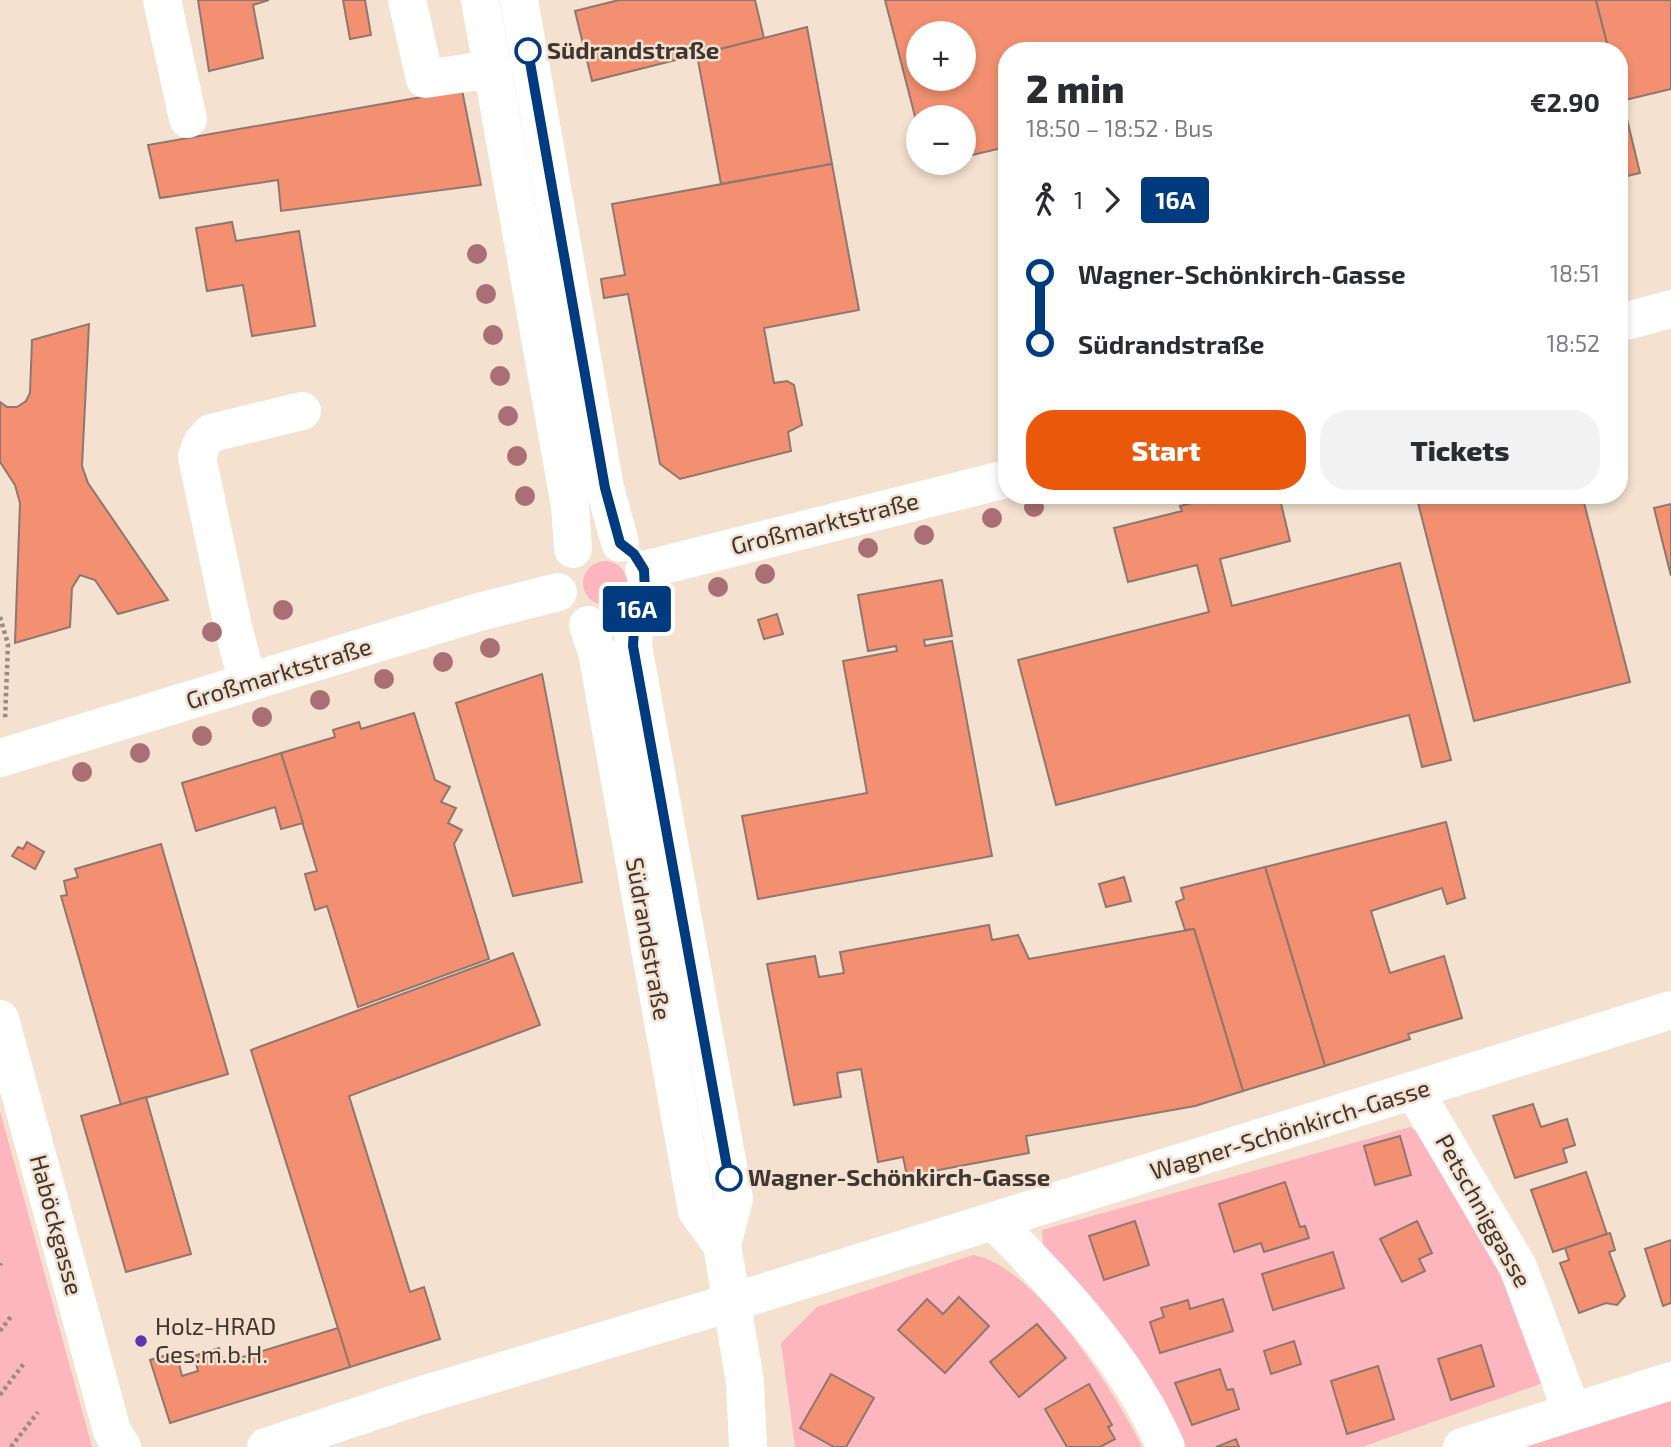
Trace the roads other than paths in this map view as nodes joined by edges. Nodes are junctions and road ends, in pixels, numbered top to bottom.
1 (162, 0) edge
2 (407, 0) edge
3 (480, 0) edge
4 (519, 0) edge
5 (493, 69) junction
6 (188, 119) dead end
7 (1671, 309) edge
8 (1628, 321) edge
9 (302, 411) dead end
10 (998, 481) edge
11 (573, 549) junction
12 (632, 556) junction
13 (558, 593) junction
14 (635, 611) junction
15 (589, 625) junction
16 (248, 683) junction
17 (0, 758) edge
18 (1671, 1010) edge
19 (0, 1019) edge
20 (1415, 1092) junction
21 (994, 1221) junction
22 (722, 1245) junction
23 (733, 1303) junction
24 (1671, 1381) edge
25 (1572, 1412) junction
26 (117, 1439) edge
27 (266, 1447) edge
28 (748, 1447) edge
29 (1166, 1447) edge
30 (1462, 1447) edge

1 - 6 street
2 - 5 street
3 - 5 street
4 - 12 street, Südrandstraße
5 - 11 street
7 - 8 street
9 - 16 street
10 - 12 street, Großmarktstraße
11 - 12 street
11 - 13 street
12 - 14 street, Südrandstraße
13 - 15 street
13 - 16 street, Großmarktstraße
14 - 15 street
14 - 22 street, Südrandstraße
15 - 22 street, Südrandstraße
16 - 17 street, Großmarktstraße
18 - 20 street, Wagner-Schönkirch-Gasse
19 - 26 street, Haböckgasse
20 - 21 street, Wagner-Schönkirch-Gasse
20 - 25 street, Petschniggasse
21 - 23 street, Wagner-Schönkirch-Gasse
21 - 29 street
22 - 23 street, Südrandstraße
23 - 27 street, Wagner-Schönkirch-Gasse
23 - 28 street, Südrandstraße
24 - 25 street
25 - 30 street

